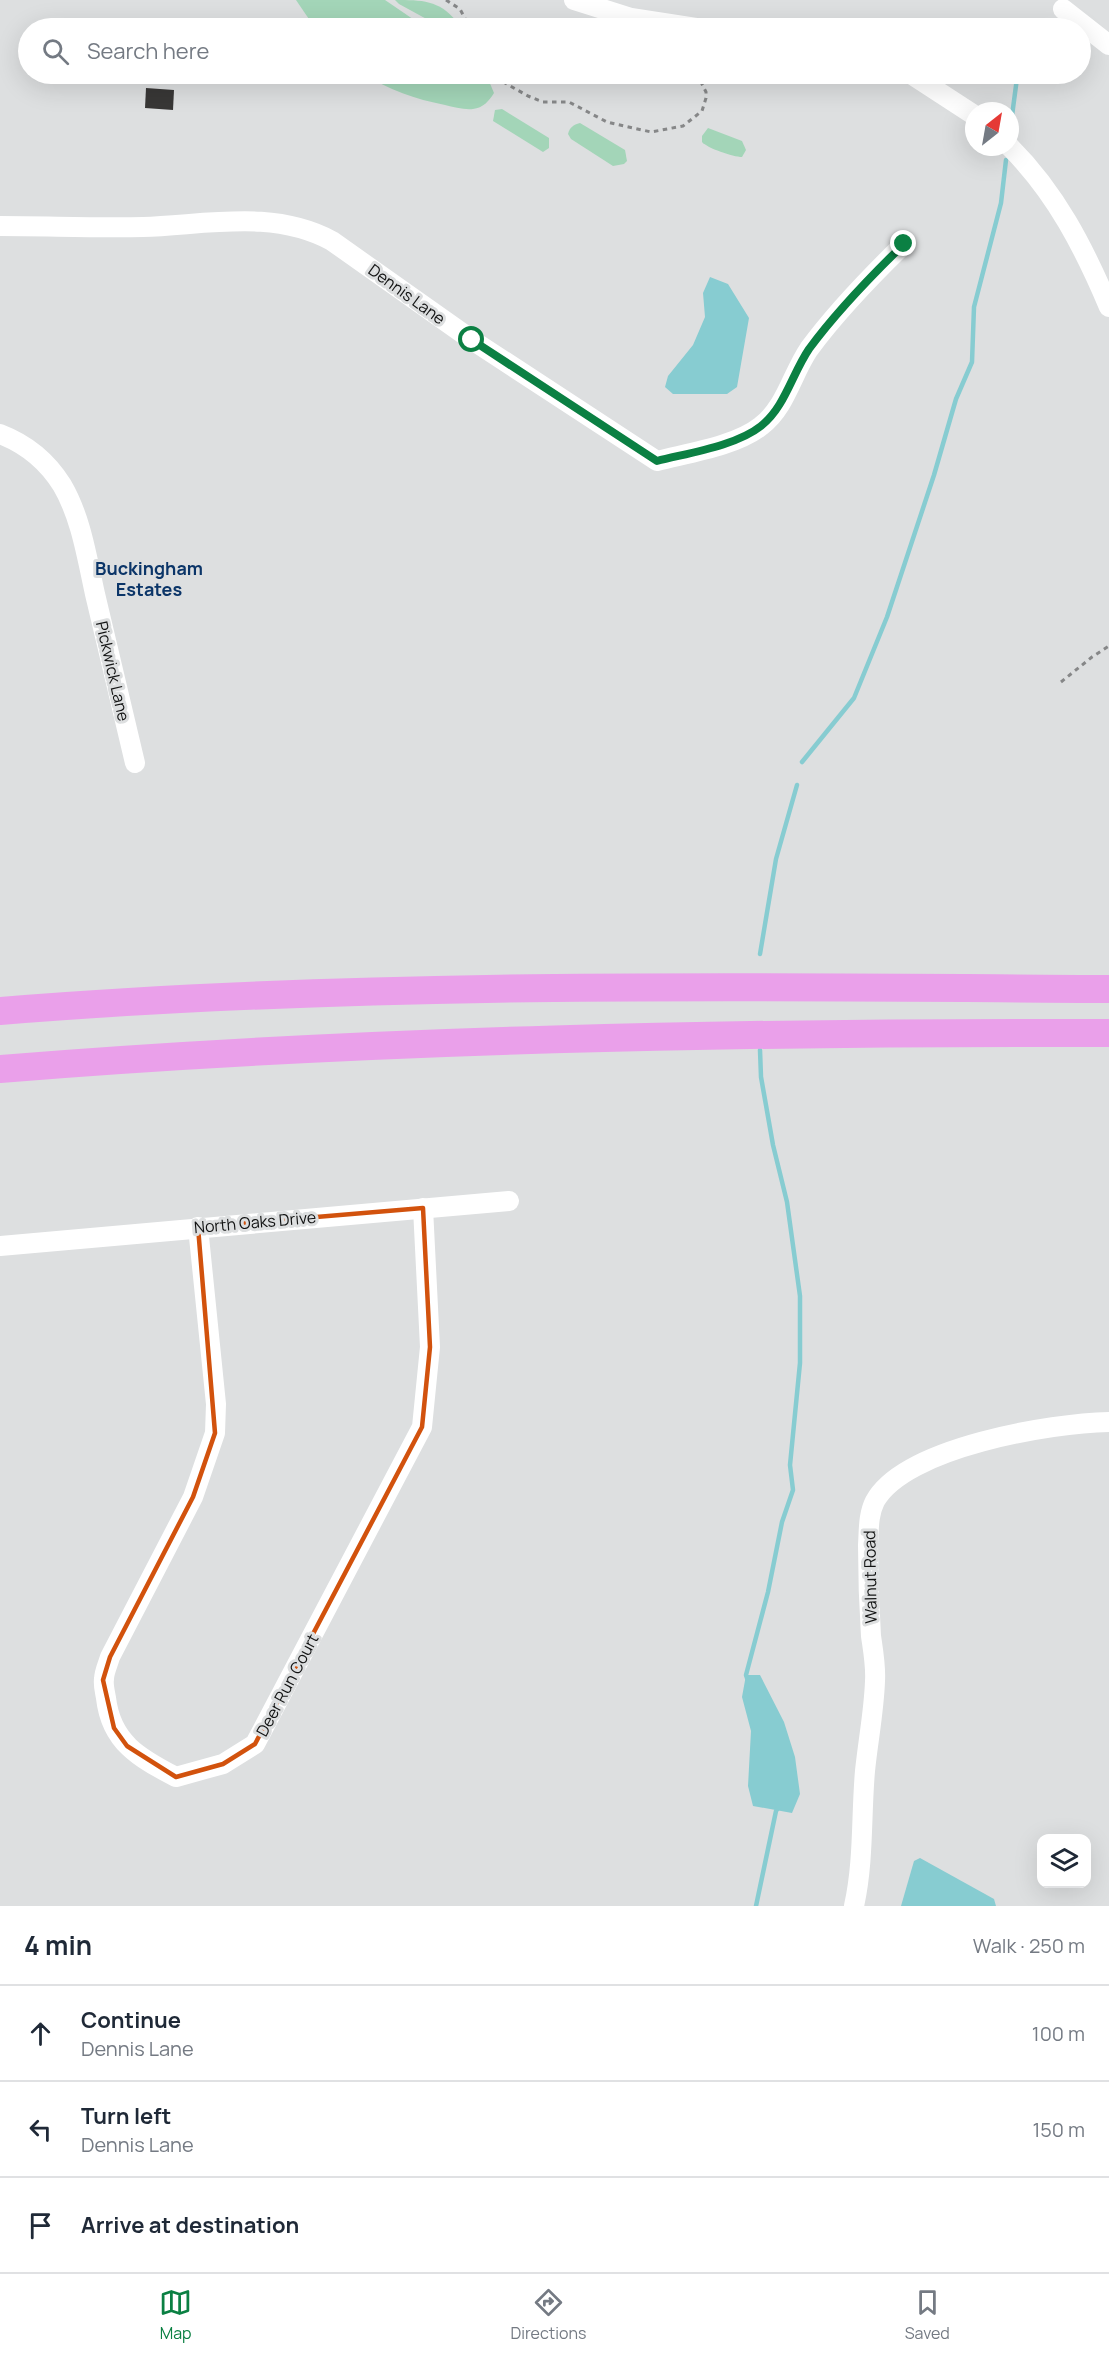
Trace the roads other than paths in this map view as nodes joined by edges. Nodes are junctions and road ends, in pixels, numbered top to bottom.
1 (574, 0) edge
2 (1063, 9) dead end
3 (631, 18) edge
4 (1074, 18) edge
5 (1091, 31) edge
6 (1109, 45) edge
7 (926, 84) edge
8 (965, 109) edge
9 (1018, 156) edge
10 (0, 226) edge
11 (904, 244) dead end
12 (1109, 307) edge
13 (0, 434) edge
14 (135, 763) dead end
15 (1109, 989) edge
16 (0, 1011) edge
17 (1109, 1034) edge
18 (0, 1069) edge
19 (509, 1201) dead end
20 (423, 1208) junction
21 (198, 1227) junction
22 (0, 1246) edge
23 (1109, 1422) edge
24 (854, 1906) edge

1 - 3 street
2 - 4 street
5 - 6 street
7 - 8 street
9 - 12 street
10 - 11 street, Dennis Lane
13 - 14 street, Pickwick Lane
15 - 16 highway
17 - 18 highway
19 - 20 street, North Oaks Drive
20 - 21 street, North Oaks Drive
20 - 21 street, Deer Run Court
21 - 22 street, North Oaks Drive
23 - 24 street, Walnut Road

